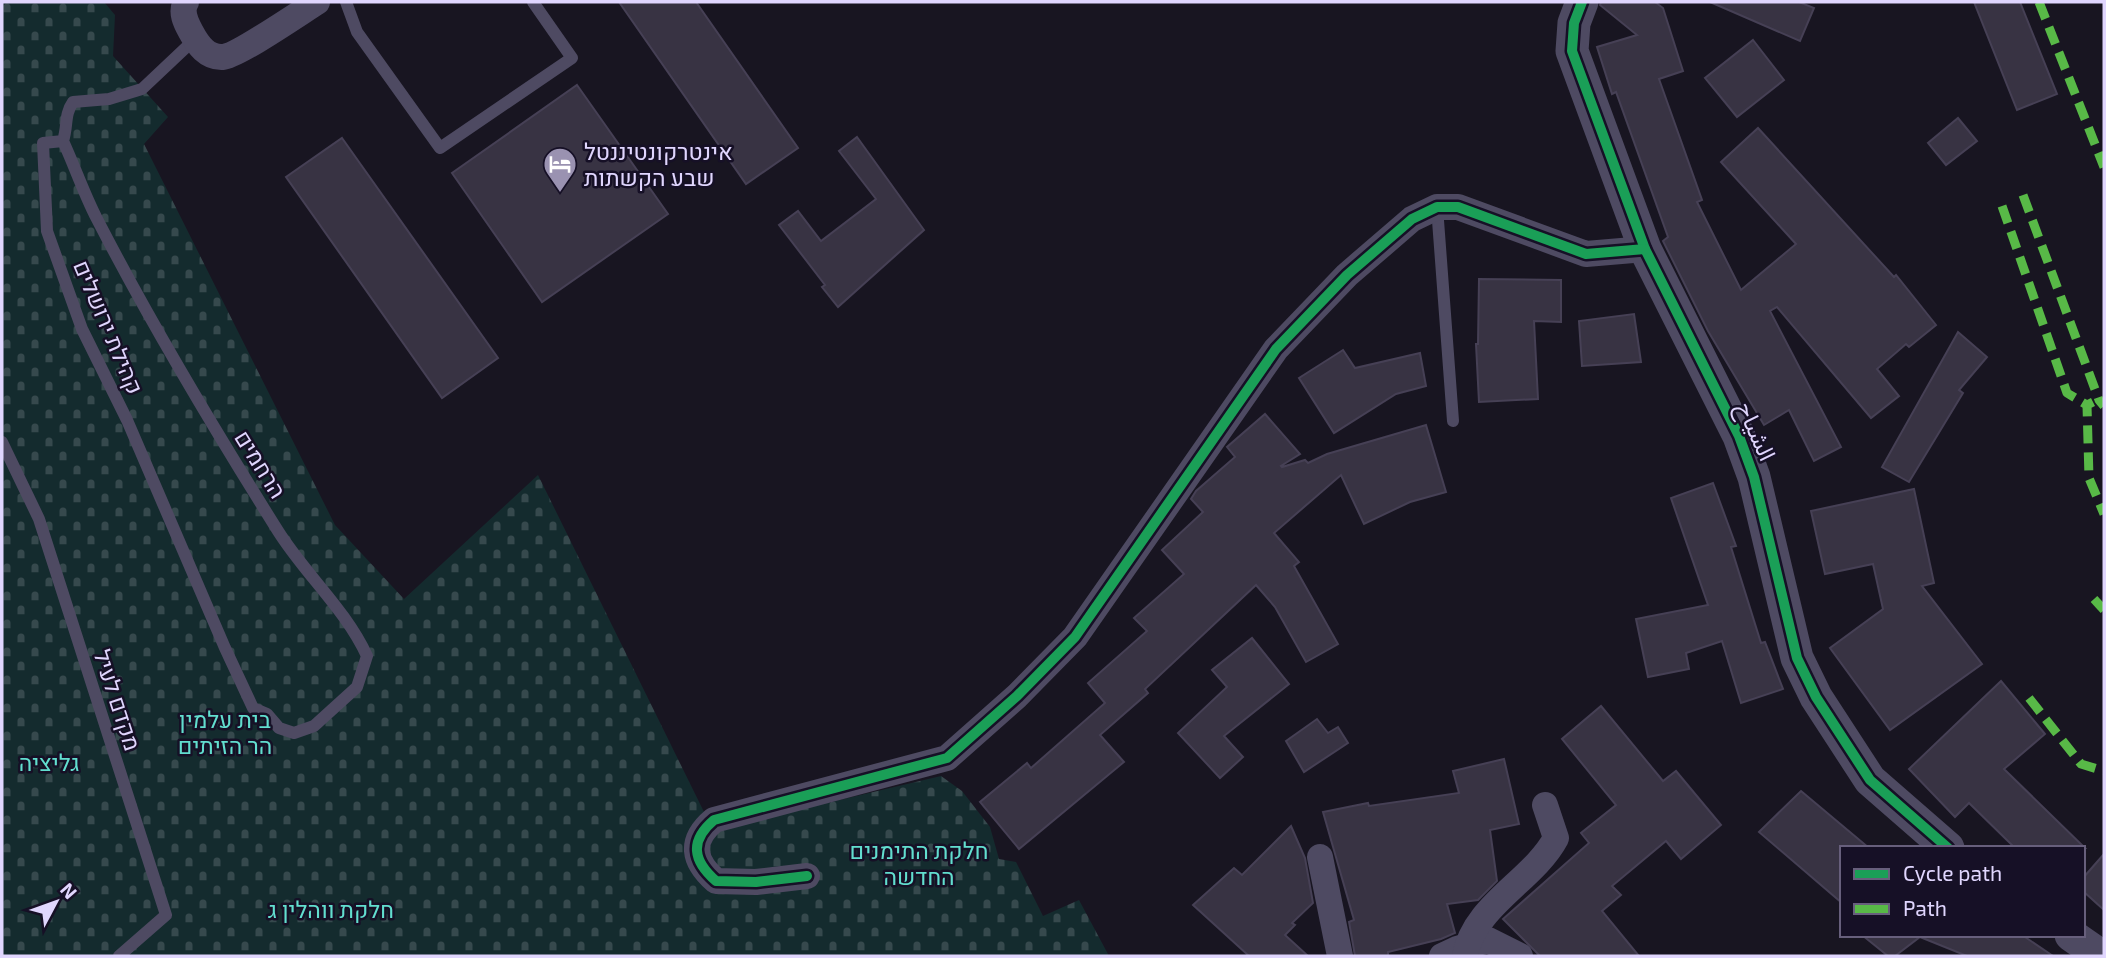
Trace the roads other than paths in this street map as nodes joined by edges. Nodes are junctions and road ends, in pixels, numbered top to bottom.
1 (186, 2) edge
2 (317, 2) edge
3 (346, 2) edge
4 (533, 2) edge
5 (1582, 2) edge
6 (195, 39) junction
7 (63, 141) junction
8 (1437, 207) junction
9 (1645, 249) junction
10 (1453, 421) dead end
11 (2, 442) edge
12 (253, 708) joint
13 (1545, 805) dead end
14 (1946, 846) edge
15 (1321, 857) dead end
16 (807, 876) dead end
17 (2074, 937) edge
18 (1466, 951) edge
19 (119, 956) edge
20 (1340, 956) edge
21 (1442, 956) edge
22 (1520, 956) edge
23 (2101, 956) edge

1 - 6 street
2 - 6 street
3 - 4 lane
5 - 9 street, الشياح
6 - 7 lane
7 - 12 lane, קהילת ירושלים
7 - 12 lane, הרחמים
8 - 9 street
8 - 10 lane
8 - 16 street
9 - 14 street, الشياح
11 - 19 lane, מקדם לעיל
13 - 18 street
15 - 20 street
17 - 23 street
18 - 21 street
18 - 22 street

